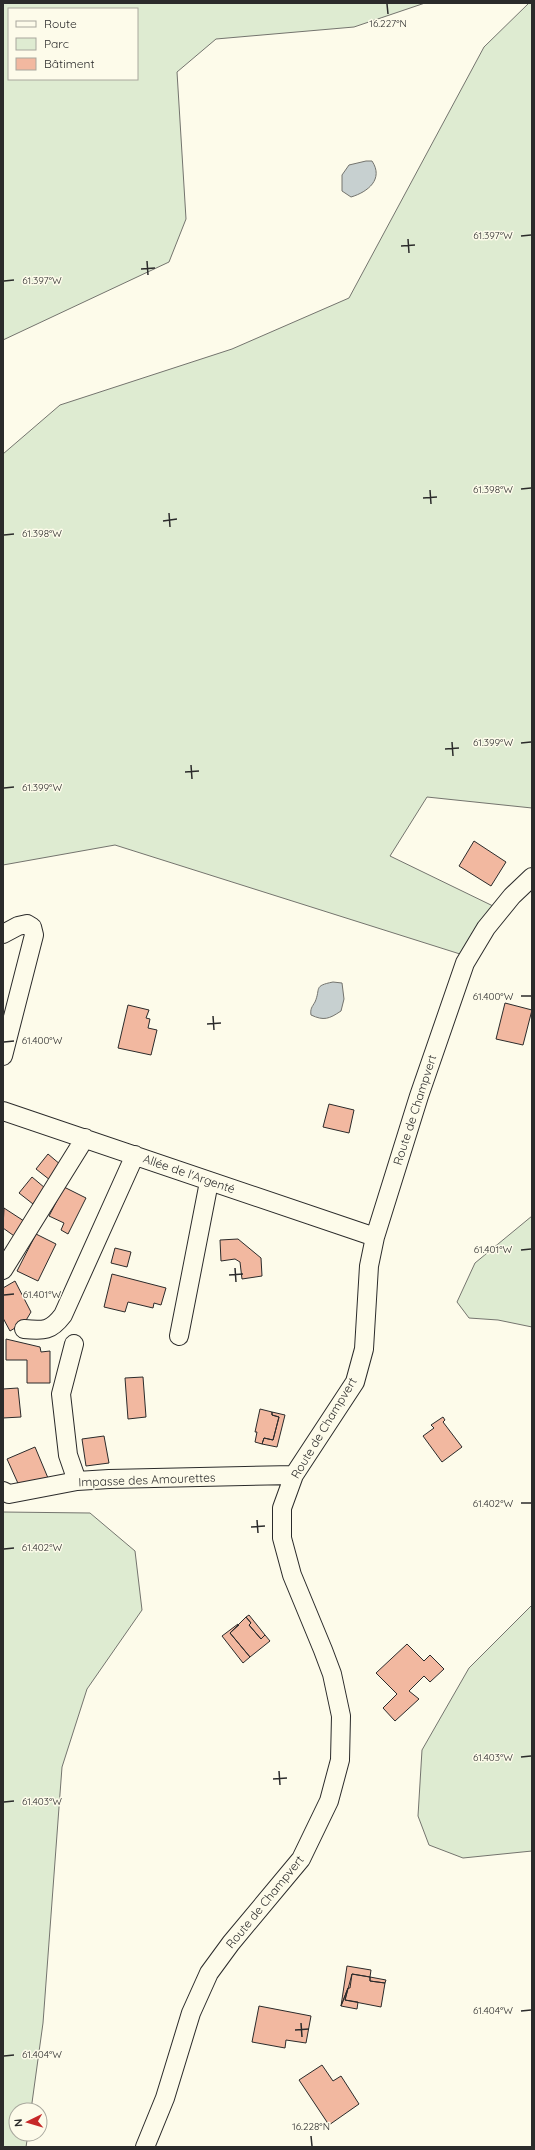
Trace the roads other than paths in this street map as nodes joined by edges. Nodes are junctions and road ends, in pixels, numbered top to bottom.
1 (532, 877) edge
2 (3, 934) edge
3 (6, 1039) edge
4 (3, 1056) edge
5 (3, 1111) edge
6 (85, 1138) junction
7 (135, 1155) junction
8 (209, 1182) junction
9 (375, 1237) junction
10 (3, 1270) edge
11 (24, 1329) dead end
12 (179, 1336) dead end
13 (74, 1344) dead end
14 (294, 1475) junction
15 (78, 1481) junction
16 (3, 1491) edge
17 (144, 2147) edge

1 - 9 street, Route de Champvert
2 - 3 street
3 - 4 street
5 - 6 street, Allée de l'Argenté
6 - 7 street, Allée de l'Argenté
6 - 10 street
7 - 8 street, Allée de l'Argenté
7 - 11 street
8 - 9 street, Allée de l'Argenté
8 - 12 street
9 - 14 street, Route de Champvert
13 - 15 street
14 - 15 street, Impasse des Amourettes
14 - 17 street, Route de Champvert
15 - 16 street, Impasse des Amourettes

